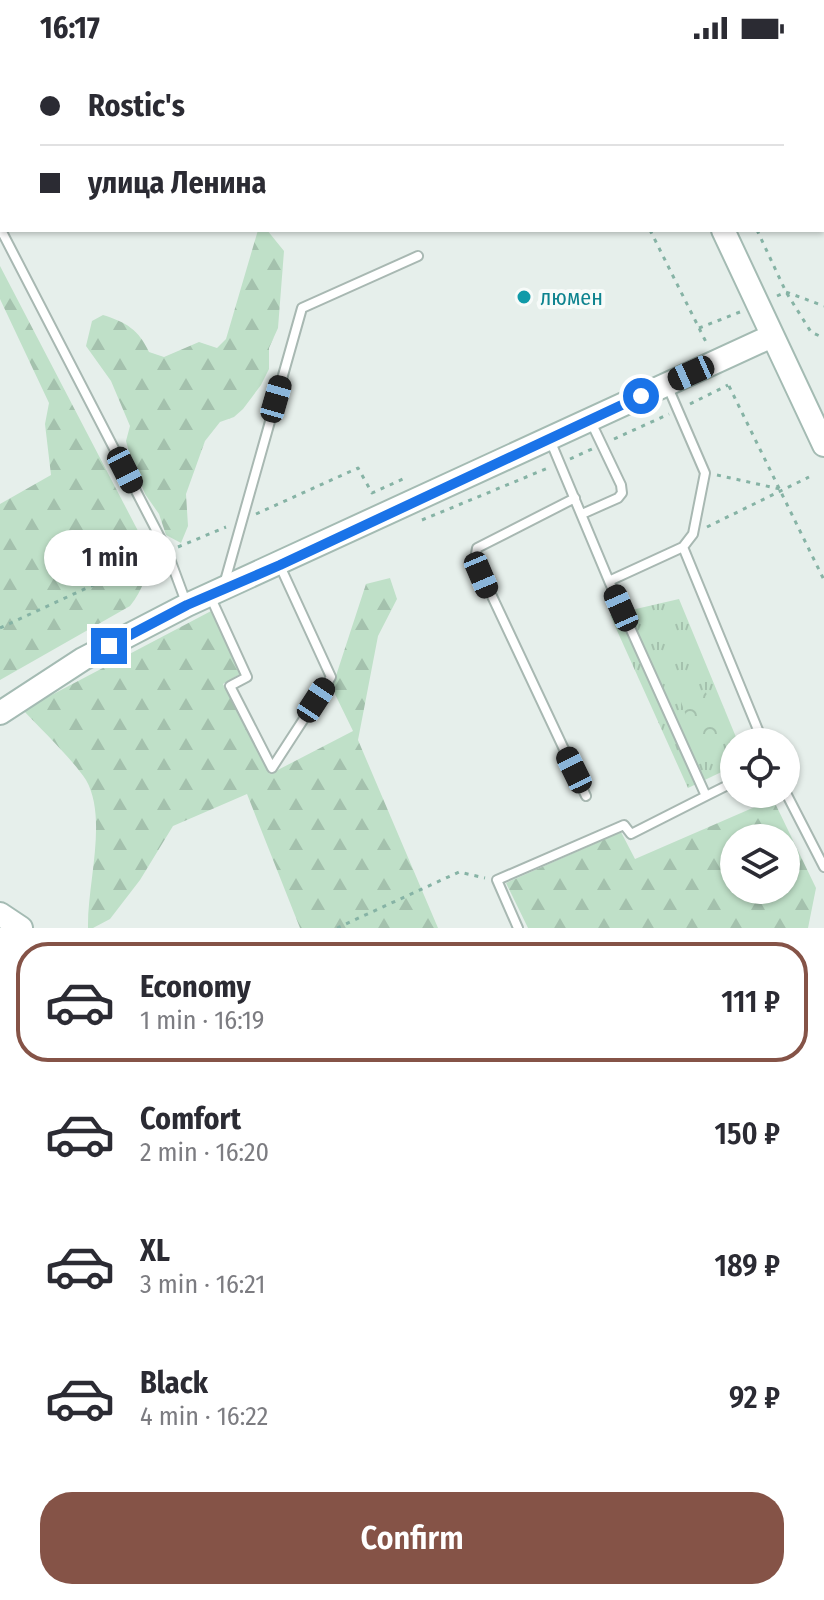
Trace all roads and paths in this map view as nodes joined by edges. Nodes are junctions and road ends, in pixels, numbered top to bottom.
1 (2, 232) edge
2 (651, 232) edge
3 (724, 232) edge
4 (758, 232) edge
5 (418, 256) dead end
6 (786, 292) junction
7 (824, 306) edge
8 (772, 336) junction
9 (824, 338) edge
10 (711, 351) dead end
11 (724, 376) dead end
12 (666, 384) junction
13 (815, 404) edge
14 (590, 419) junction
15 (550, 439) junction
16 (824, 445) edge
17 (705, 473) junction
18 (809, 477) dead end
19 (782, 490) junction
20 (575, 498) junction
21 (582, 514) junction
22 (693, 534) junction
23 (683, 547) junction
24 (280, 565) junction
25 (824, 580) edge
26 (609, 581) junction
27 (217, 593) junction
28 (187, 605) junction
29 (0, 713) edge
30 (757, 728) edge
31 (720, 789) edge
32 (586, 796) dead end
33 (706, 796) junction
34 (794, 808) edge
35 (824, 867) edge
36 (497, 880) junction
37 (0, 914) edge
38 (21, 928) edge
39 (337, 928) edge
40 (518, 928) edge

1 - 28 lane
2 - 10 path
3 - 8 street
4 - 6 path
5 - 27 lane
6 - 7 path
6 - 9 path
8 - 12 street
8 - 13 street
11 - 19 path
12 - 14 street
12 - 17 lane
13 - 16 street
14 - 15 street
14 - 21 lane
15 - 20 lane
15 - 24 street
17 - 19 path
17 - 22 lane
18 - 19 path
19 - 22 path
19 - 25 path
20 - 21 lane
20 - 32 lane
21 - 26 lane
22 - 23 lane
23 - 26 lane
23 - 30 lane
24 - 27 street
24 - 27 lane
26 - 33 lane
27 - 28 street
28 - 29 street
31 - 33 lane
33 - 36 lane
34 - 35 lane
36 - 39 path
36 - 40 lane
37 - 38 street

